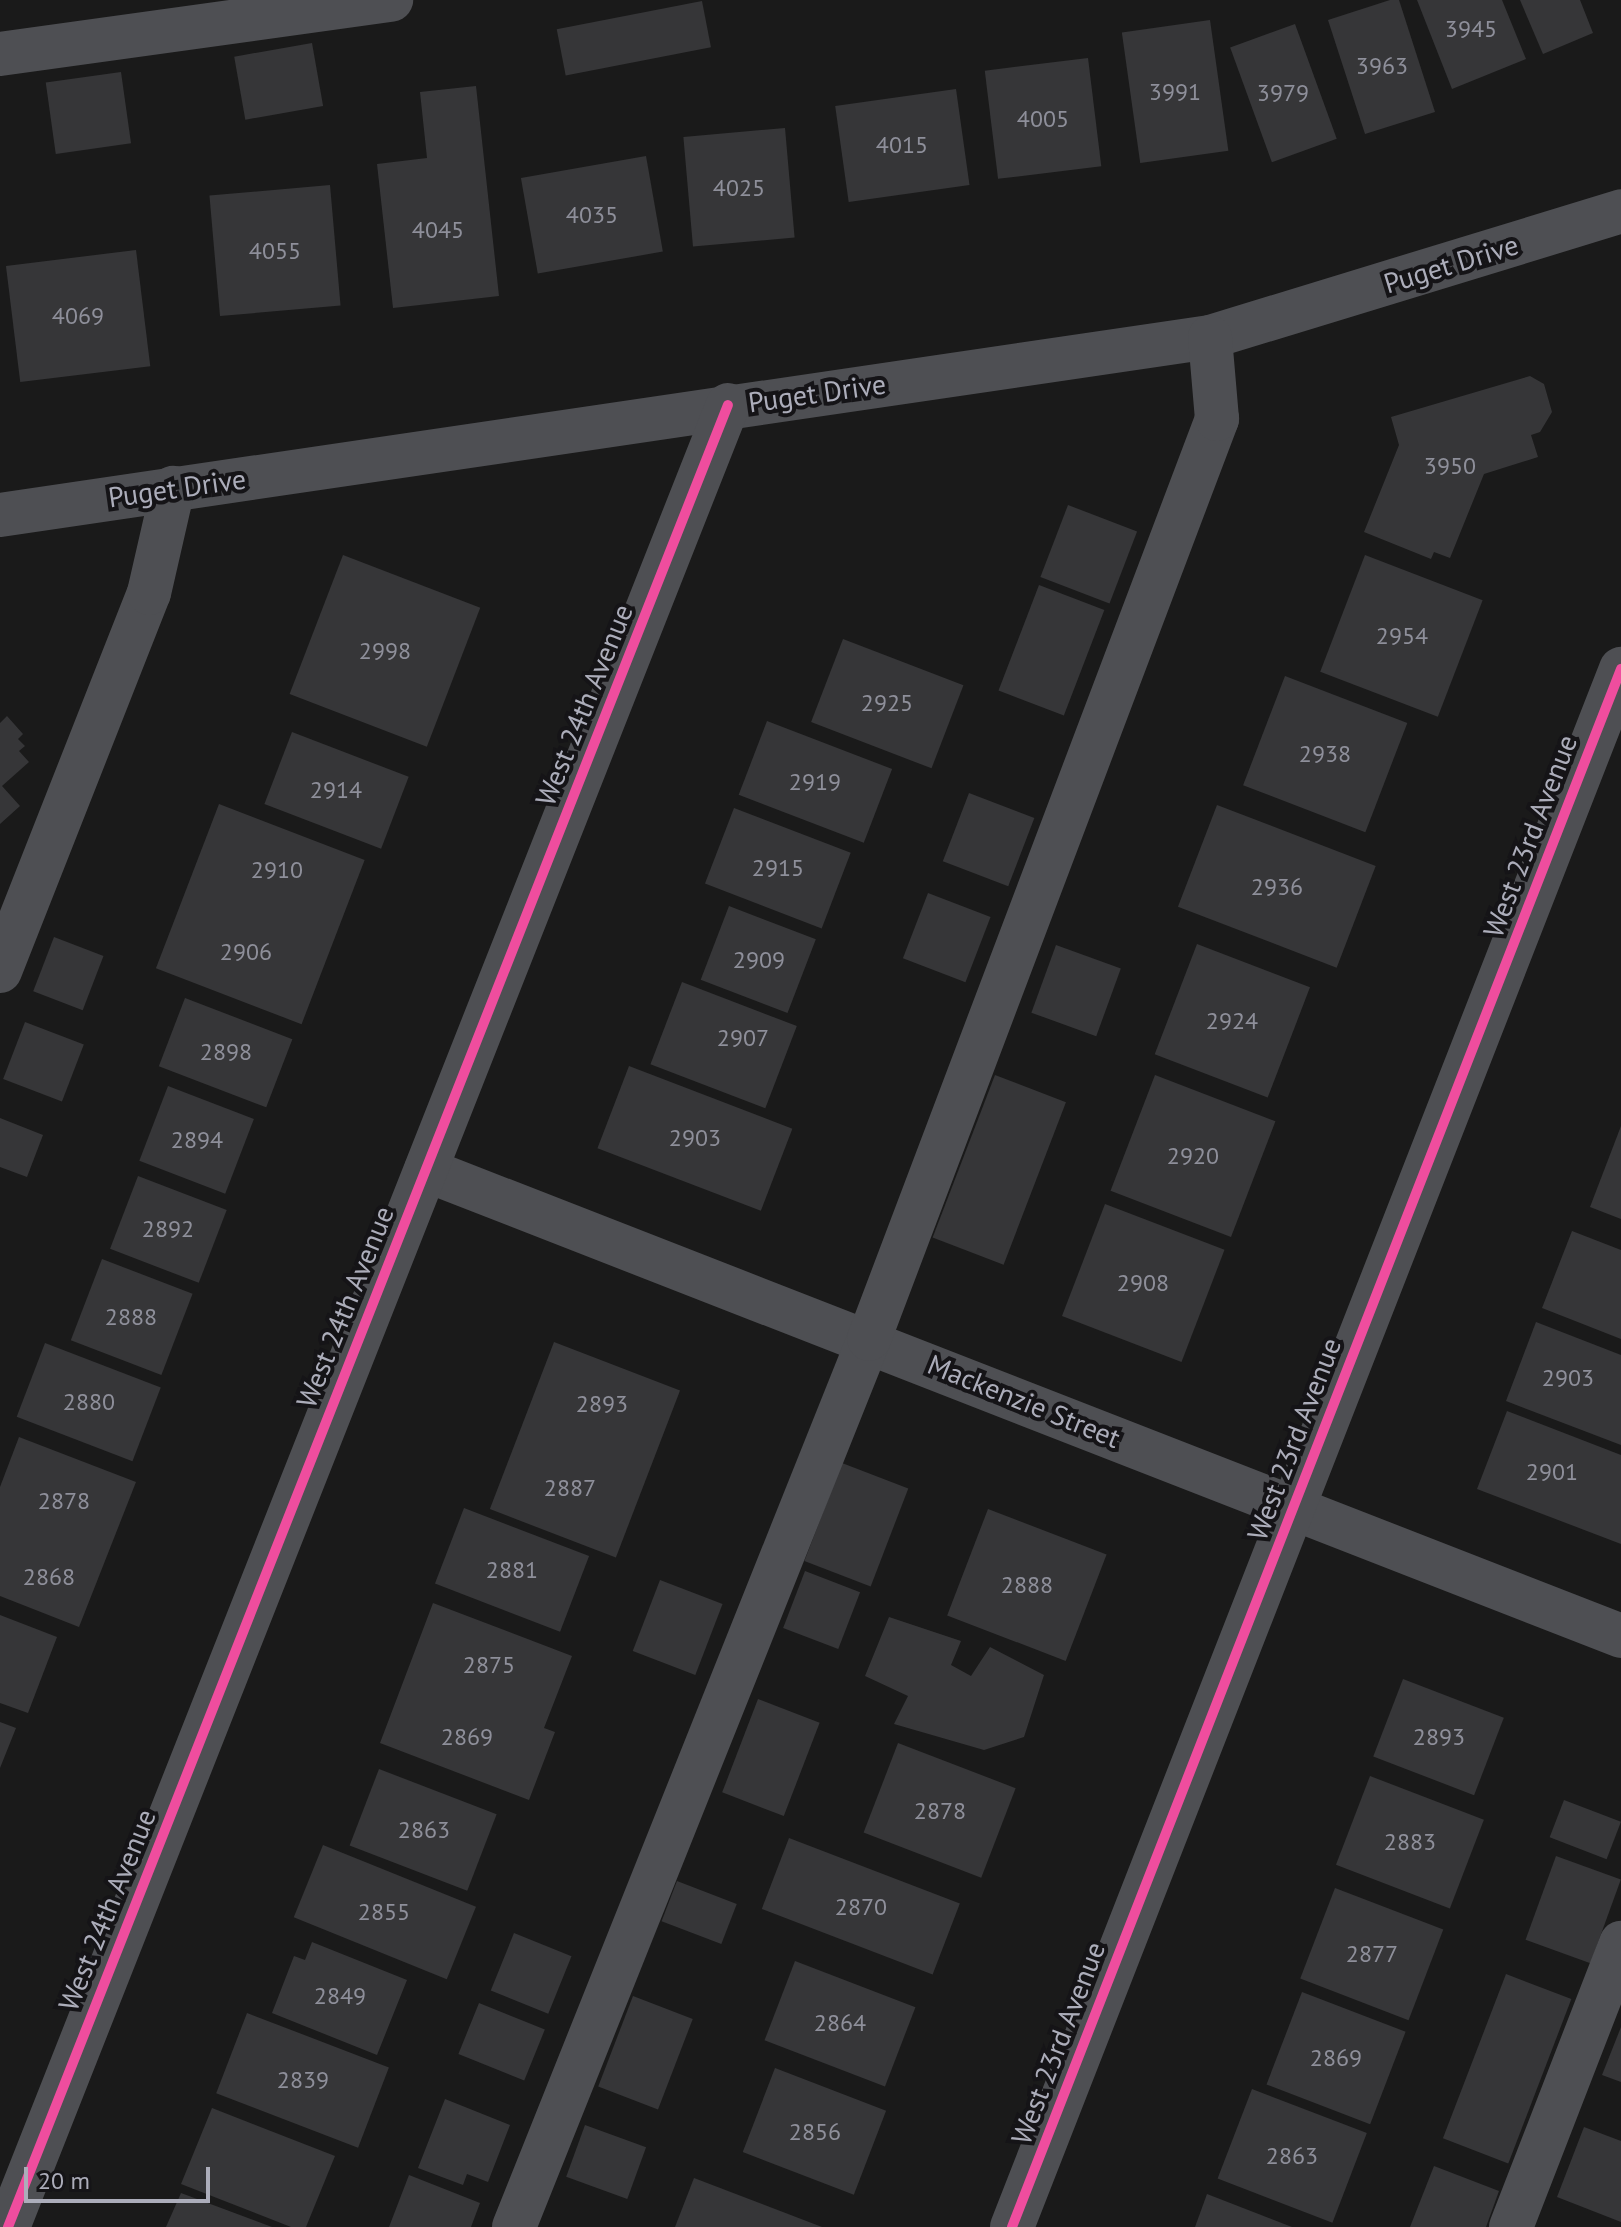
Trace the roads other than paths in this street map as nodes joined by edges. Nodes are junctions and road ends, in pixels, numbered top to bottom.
1 (391, 0) edge
2 (0, 54) edge
3 (1621, 211) edge
4 (1210, 337) junction
5 (728, 405) junction
6 (173, 488) junction
7 (0, 515) edge
8 (1621, 669) edge
9 (0, 971) edge
10 (426, 1170) junction
11 (869, 1339) junction
12 (1293, 1507) junction
13 (1621, 1636) edge
14 (1621, 1943) edge
15 (8, 2227) edge
16 (514, 2227) edge
17 (1012, 2227) edge
18 (1511, 2227) edge

1 - 2 street
3 - 4 street, Puget Drive
4 - 5 street, Puget Drive
4 - 11 street
5 - 6 street, Puget Drive
5 - 10 street, West 24th Avenue
6 - 7 street, Puget Drive
6 - 9 street
8 - 12 street, West 23rd Avenue
10 - 11 street, Mackenzie Street
10 - 15 street, West 24th Avenue
11 - 12 street, Mackenzie Street
11 - 16 street
12 - 13 street, Mackenzie Street
12 - 17 street, West 23rd Avenue
14 - 18 street

